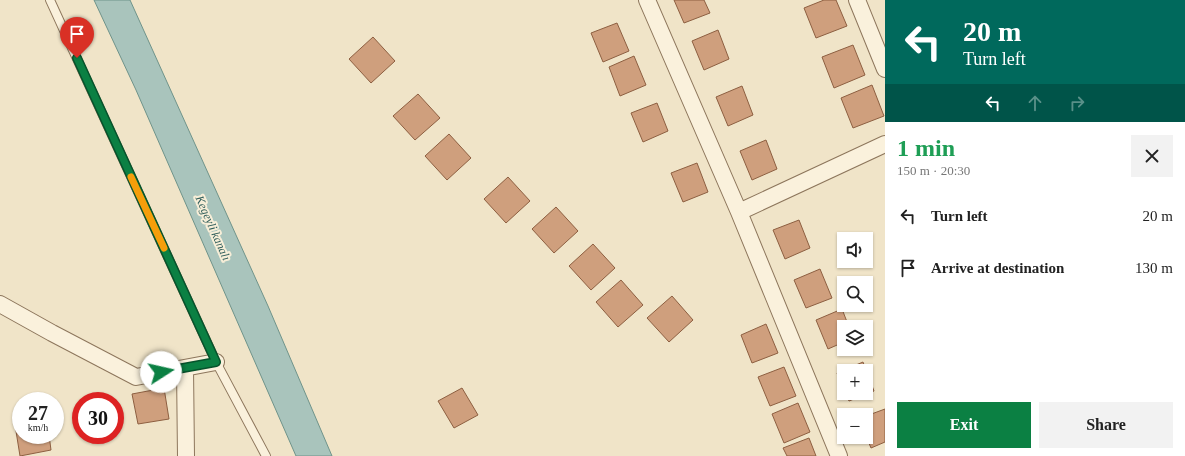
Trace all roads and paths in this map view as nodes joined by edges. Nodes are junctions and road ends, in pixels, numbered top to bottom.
1 (50, 0) edge
2 (647, 0) edge
3 (857, 0) edge
4 (885, 69) edge
5 (885, 144) edge
6 (739, 212) junction
7 (0, 304) edge
8 (216, 362) junction
9 (185, 368) junction
10 (186, 456) edge
11 (266, 456) edge
12 (839, 456) edge

1 - 8 lane
2 - 6 street
3 - 4 street
5 - 6 street
6 - 12 street
7 - 9 street
8 - 9 street
8 - 11 lane
9 - 10 street

